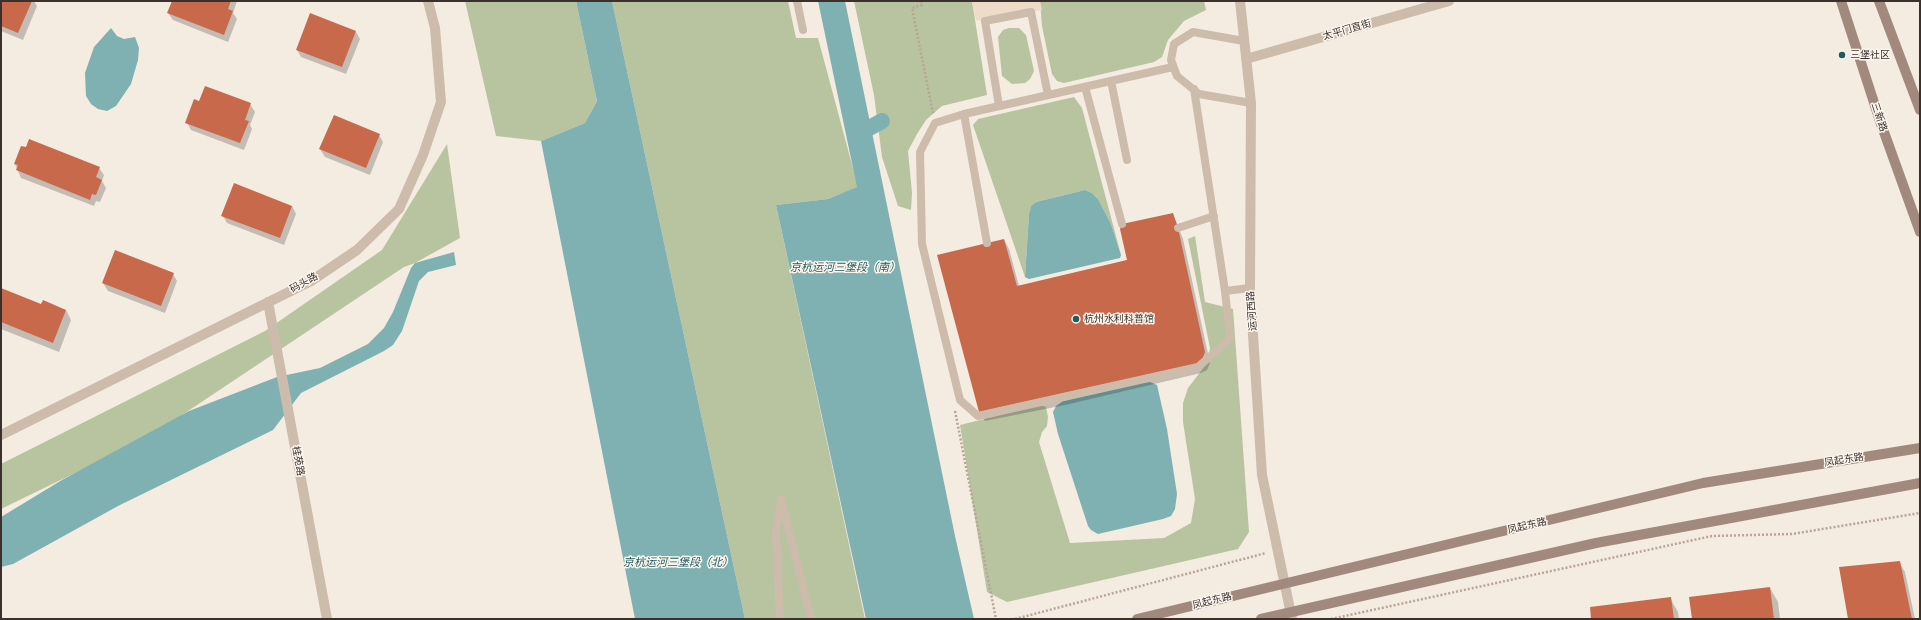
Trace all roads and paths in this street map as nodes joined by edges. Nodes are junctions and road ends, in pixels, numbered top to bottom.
1 (428, 1) edge
2 (797, 1) edge
3 (921, 1) edge
4 (1240, 1) edge
5 (1449, 1) edge
6 (1841, 1) edge
7 (1879, 1) edge
8 (803, 30) dead end
9 (1244, 41) junction
10 (1246, 59) junction
11 (1173, 67) junction
12 (1112, 81) junction
13 (1085, 87) junction
14 (1194, 89) junction
15 (1048, 95) junction
16 (1251, 103) junction
17 (999, 106) junction
18 (1920, 110) edge
19 (964, 114) junction
20 (935, 123) junction
21 (1127, 160) dead end
22 (1214, 216) junction
23 (1122, 224) dead end
24 (1178, 228) dead end
25 (1920, 232) edge
26 (987, 243) dead end
27 (1250, 288) junction
28 (1225, 291) junction
29 (268, 302) junction
30 (960, 400) junction
31 (1, 435) edge
32 (1920, 448) edge
33 (1920, 483) edge
34 (1920, 513) edge
35 (1278, 550) junction
36 (1285, 583) junction
37 (1291, 616) edge
38 (327, 619) edge
39 (780, 619) edge
40 (811, 619) edge
41 (996, 619) edge
42 (1015, 619) edge
43 (1137, 619) edge
44 (1261, 619) edge
45 (1331, 619) edge

1 - 29 street, 码头路
2 - 8 lane
3 - 20 path
4 - 9 street, 运河西路
5 - 10 street, 太平门直街
6 - 25 main road, 三新路
7 - 18 main road
9 - 10 street, 运河西路
9 - 11 lane
10 - 16 street, 运河西路
11 - 12 lane
11 - 14 lane
12 - 13 lane
12 - 21 lane
13 - 15 lane
13 - 23 lane
14 - 16 lane
14 - 22 lane
15 - 17 lane
15 - 17 lane
16 - 27 street, 运河西路
17 - 19 lane
19 - 20 lane
19 - 26 lane
20 - 30 lane
22 - 24 lane
22 - 28 lane
27 - 28 lane
27 - 35 street, 运河西路
28 - 30 lane
29 - 31 street, 码头路
29 - 38 street, 桂苑路
30 - 41 path
32 - 36 main road, 凤起东路
33 - 37 main road
34 - 45 path
35 - 36 street, 运河西路
35 - 42 path
36 - 37 street, 运河西路
36 - 43 main road, 凤起东路
37 - 44 main road
39 - 40 lane

